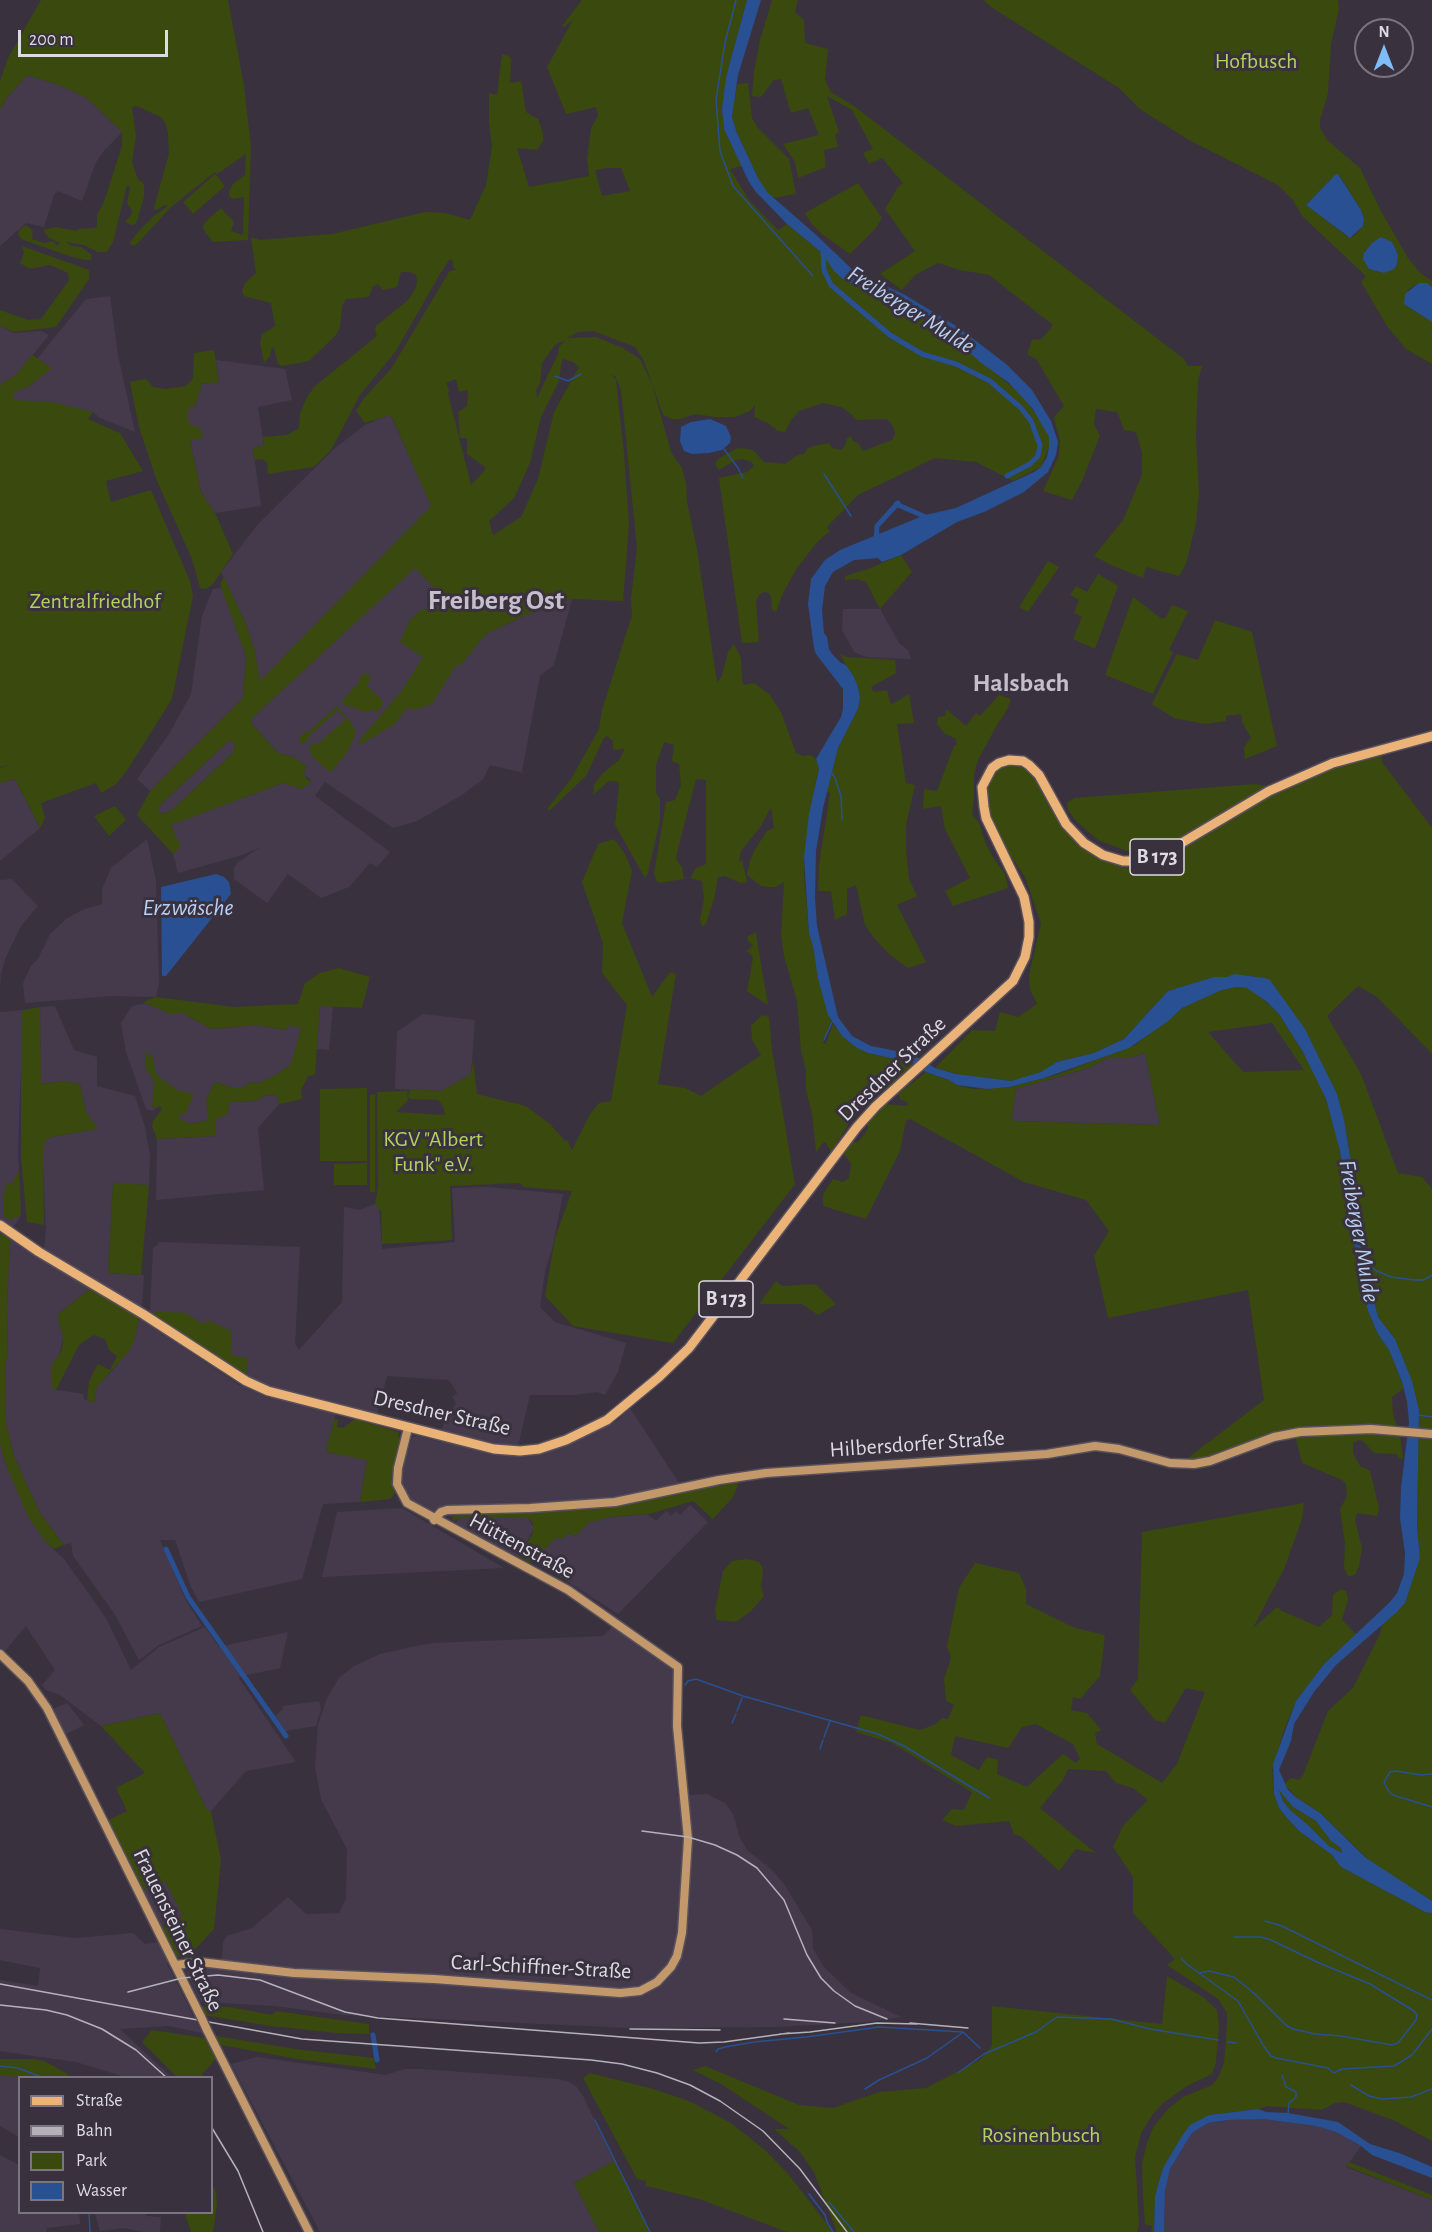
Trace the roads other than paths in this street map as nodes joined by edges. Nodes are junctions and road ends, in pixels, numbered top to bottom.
1 (1432, 736) edge
2 (1013, 981) joint
3 (0, 1225) edge
4 (408, 1428) junction
5 (1432, 1434) edge
6 (438, 1521) junction
7 (0, 1654) edge
8 (680, 1672) joint
9 (176, 1965) junction
10 (309, 2232) edge

1 - 2 main road, B 173 / B 173
2 - 4 main road, Dresdner Straße / B 173
3 - 4 main road, Dresdner Straße / B 173
4 - 6 main road, Hüttenstraße
5 - 6 main road, Hilbersdorfer Straße
6 - 8 main road, Hüttenstraße
7 - 9 main road, Frauensteiner Straße
8 - 9 main road, Carl-Schiffner-Straße
9 - 10 main road, Frauensteiner Straße, bridge

